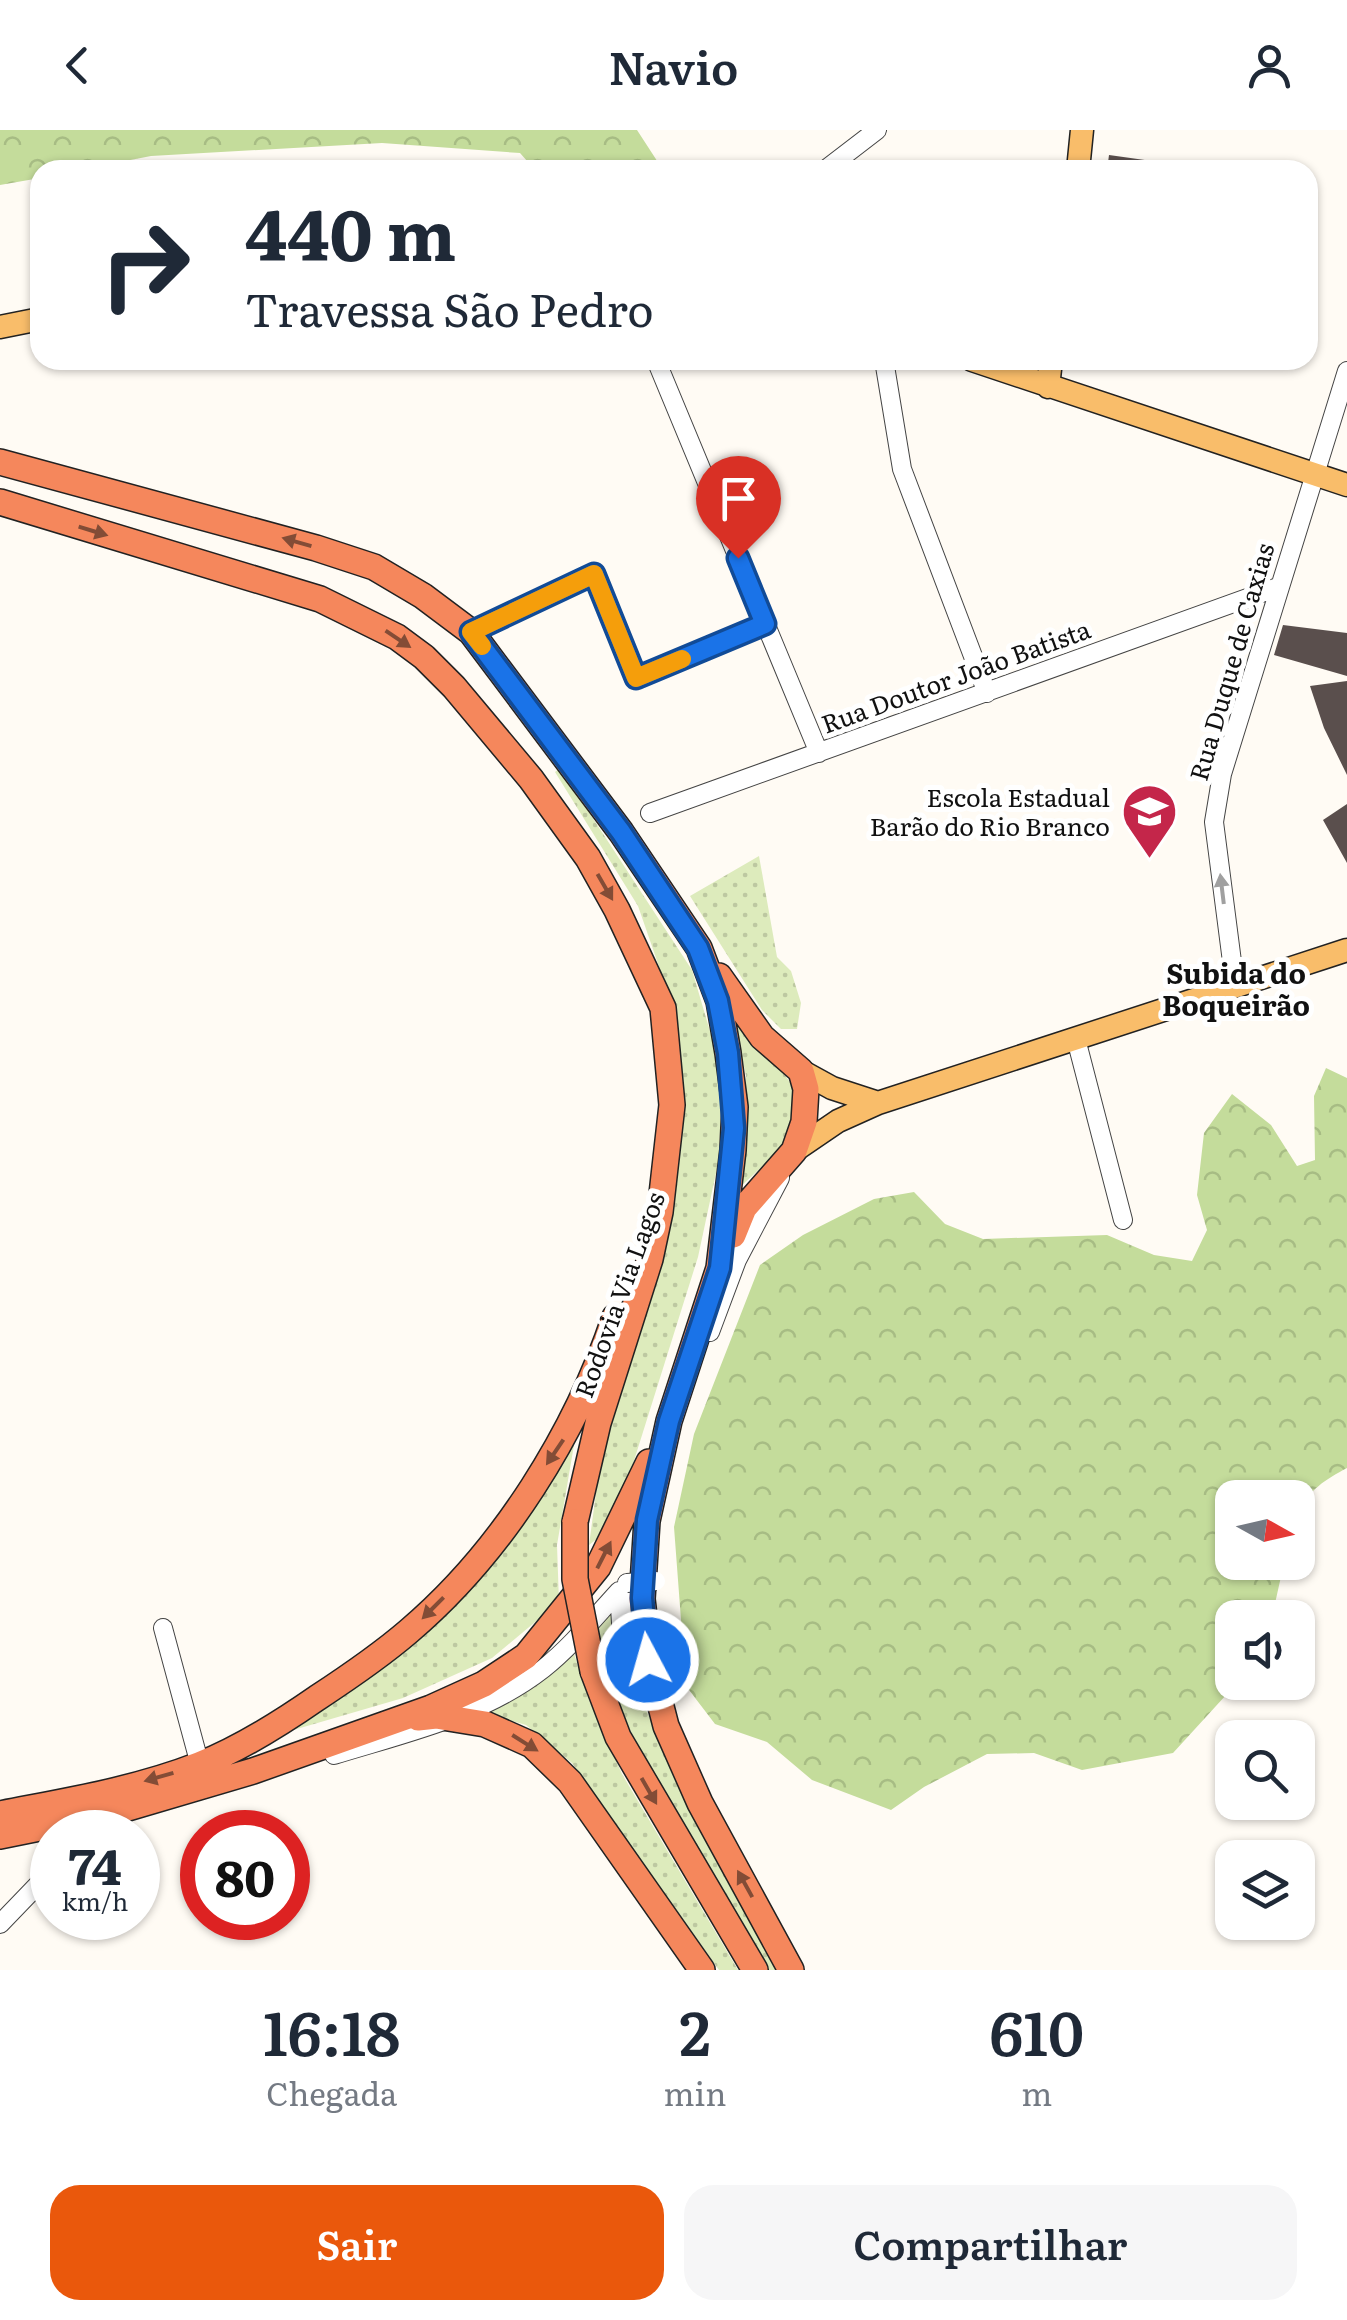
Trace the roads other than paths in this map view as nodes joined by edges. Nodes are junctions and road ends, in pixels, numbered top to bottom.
1 (876, 130) edge
2 (1082, 130) edge
3 (838, 160) edge
4 (1079, 160) edge
5 (30, 321) edge
6 (0, 327) edge
7 (660, 370) edge
8 (886, 370) edge
9 (1000, 370) edge
10 (1050, 370) edge
11 (1347, 371) edge
12 (1048, 387) junction
13 (0, 453) edge
14 (0, 462) edge
15 (1315, 474) junction
16 (1347, 485) edge
17 (0, 502) edge
18 (184, 510) junction
19 (1278, 586) junction
20 (765, 624) junction
21 (471, 632) junction
22 (986, 693) junction
23 (818, 753) junction
24 (650, 813) dead end
25 (698, 948) junction
26 (1347, 950) edge
27 (1235, 985) junction
28 (1076, 1039) junction
29 (802, 1071) junction
30 (878, 1103) junction
31 (794, 1151) junction
32 (666, 1166) junction
33 (1123, 1220) dead end
34 (720, 1268) junction
35 (669, 1421) junction
36 (163, 1628) dead end
37 (456, 1718) junction
38 (398, 1720) junction
39 (200, 1765) junction
40 (138, 1810) edge
41 (145, 1810) edge
42 (0, 1814) edge
43 (30, 1832) edge
44 (0, 1836) edge
45 (30, 1893) edge
46 (0, 1924) edge
47 (702, 1970) edge
48 (755, 1970) edge
49 (791, 1970) edge

1 - 3 street
2 - 4 main road
5 - 6 main road
7 - 20 street
8 - 22 street
9 - 12 main road
10 - 12 main road
11 - 15 street, Rua Duque de Caxias
12 - 15 main road
13 - 18 highway
14 - 18 highway
15 - 16 main road
15 - 19 street, Rua Duque de Caxias
17 -> 32 highway
21 -> 18 highway
19 - 22 street, Rua Doutor João Batista
27 -> 19 street, Rua Duque de Caxias
20 - 21 street
20 - 23 street
21 - 25 highway
22 - 23 street, Rua Doutor João Batista
23 - 24 street, Rua Doutor João Batista
25 - 29 highway
25 - 34 highway
26 - 27 main road
27 - 28 main road
28 - 30 main road
28 - 33 street
29 - 30 main road
29 - 31 highway
30 - 31 main road
31 - 34 highway
31 - 37 street, bridge
32 -> 39 highway, Rodovia Via Lagos
32 -> 48 highway, bridge
34 - 35 highway
38 -> 35 highway
49 -> 35 highway
36 - 39 street
37 - 38 highway
37 - 41 street
37 -> 47 highway
38 - 40 highway
39 -> 42 highway, Rodovia Via Lagos
43 - 44 highway
45 - 46 street

